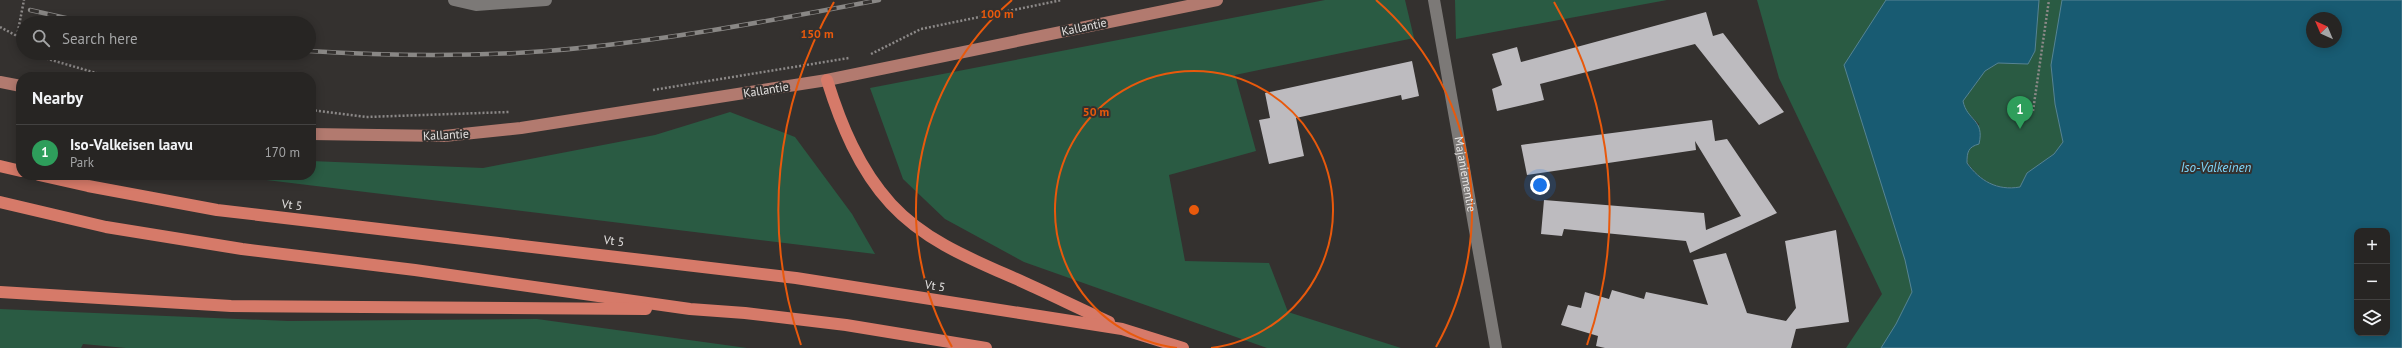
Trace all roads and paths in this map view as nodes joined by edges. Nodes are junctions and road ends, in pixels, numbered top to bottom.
1 (24, 0) edge
2 (454, 0) edge
3 (546, 0) edge
4 (1062, 0) edge
5 (1216, 0) edge
6 (1434, 0) edge
7 (2049, 0) edge
8 (21, 16) edge
9 (0, 27) edge
10 (16, 35) edge
11 (870, 55) dead end
12 (854, 57) dead end
13 (51, 60) edge
14 (93, 72) edge
15 (827, 80) junction
16 (0, 82) edge
17 (16, 85) edge
18 (651, 90) dead end
19 (316, 111) edge
20 (2033, 111) dead end
21 (510, 112) dead end
22 (316, 134) edge
23 (0, 166) edge
24 (16, 170) edge
25 (61, 180) edge
26 (0, 202) edge
27 (0, 292) edge
28 (690, 309) junction
29 (1122, 329) junction
30 (986, 348) edge
31 (1183, 348) edge
32 (1496, 348) edge

1 - 8 path
2 - 3 lane
4 - 11 path
5 - 15 main road, Kallantie
6 - 32 lane, Majaniementie
7 - 20 path
9 - 10 path
12 - 18 path
13 - 14 path
15 - 22 main road, Kallantie
15 - 29 highway
16 - 17 main road
19 - 21 path
23 - 24 highway
25 - 29 highway, Vt 5
26 - 28 highway
27 - 28 highway
28 - 30 highway
29 - 31 highway, Vt 5

